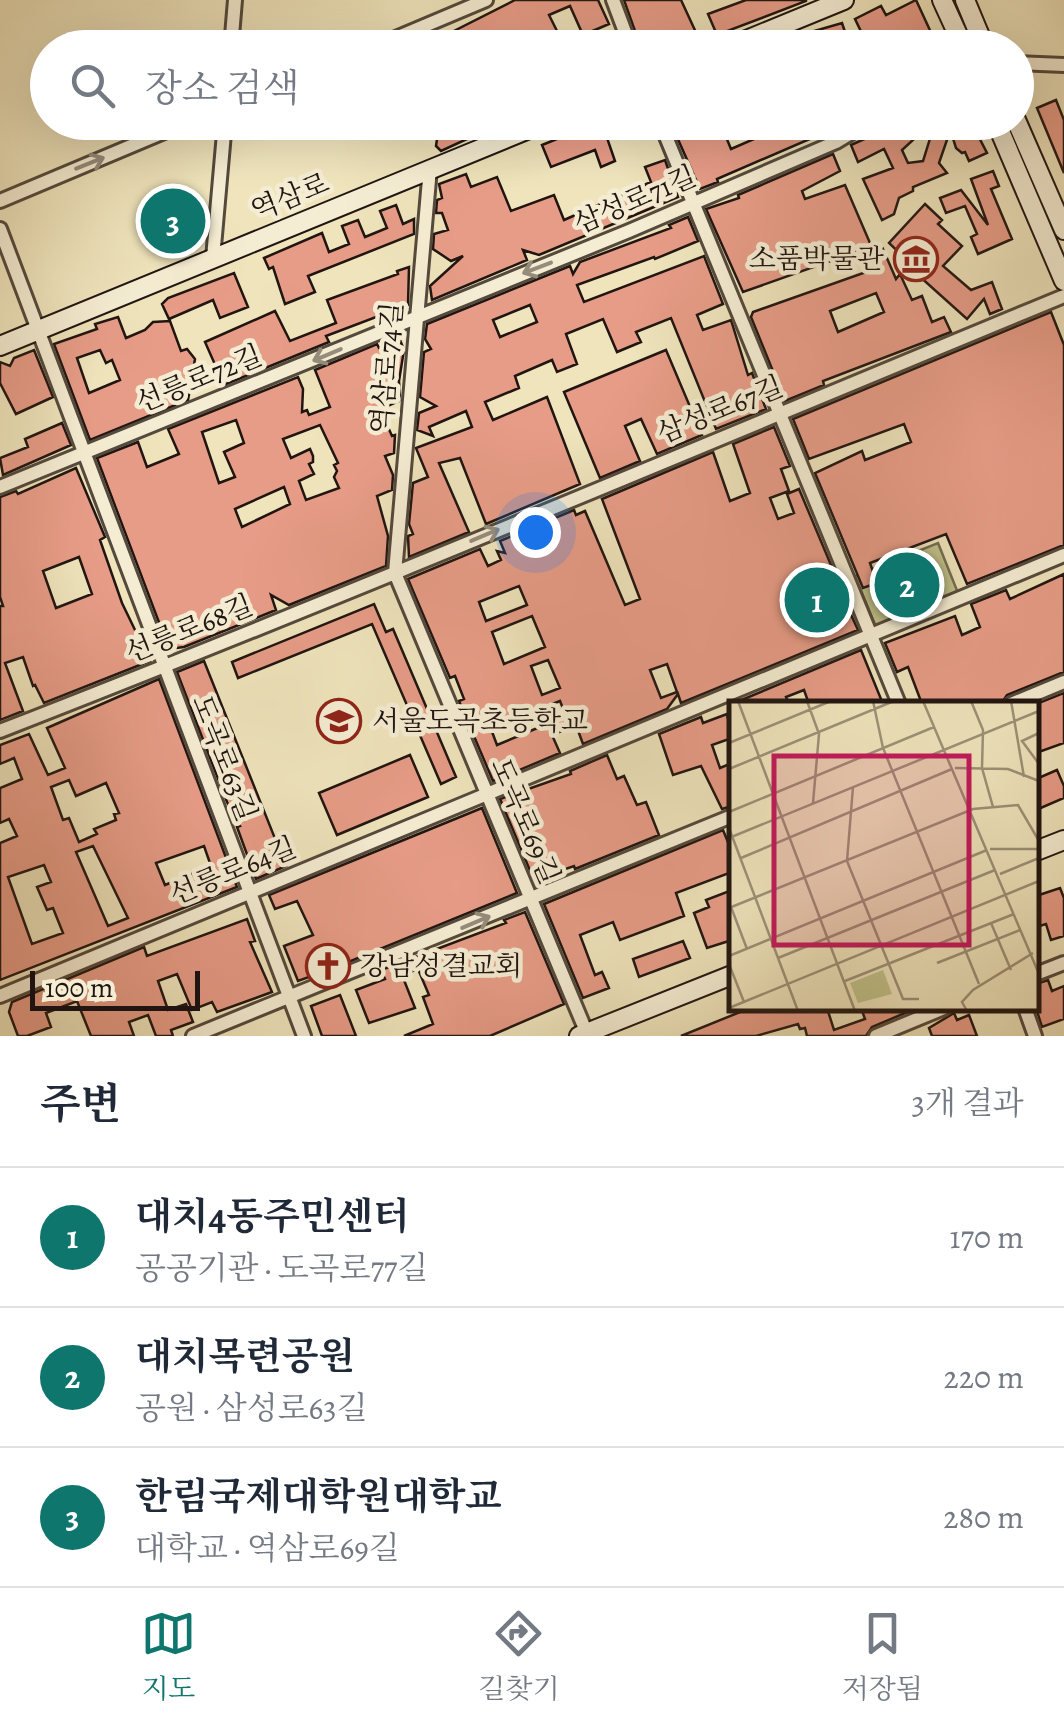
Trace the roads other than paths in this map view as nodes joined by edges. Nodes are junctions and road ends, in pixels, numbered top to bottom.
1 (235, 0) edge
2 (486, 0) edge
3 (613, 0) edge
4 (844, 0) edge
5 (942, 0) edge
6 (965, 0) edge
7 (232, 30) edge
8 (415, 30) edge
9 (624, 30) edge
10 (772, 30) edge
11 (956, 30) edge
12 (978, 30) edge
13 (1034, 64) edge
14 (1064, 65) edge
15 (145, 140) edge
16 (223, 140) edge
17 (501, 140) edge
18 (667, 140) edge
19 (839, 140) edge
20 (1004, 140) edge
21 (1025, 140) edge
22 (430, 168) junction
23 (0, 201) edge
24 (691, 203) junction
25 (0, 228) edge
26 (1064, 230) edge
27 (213, 258) junction
28 (1064, 279) edge
29 (1064, 296) edge
30 (417, 318) junction
31 (38, 330) junction
32 (0, 346) edge
33 (778, 414) junction
34 (84, 452) junction
35 (0, 486) edge
36 (1064, 554) edge
37 (396, 573) junction
38 (873, 634) junction
39 (162, 666) junction
40 (1064, 682) edge
41 (899, 701) edge
42 (1018, 701) edge
43 (0, 730) edge
44 (486, 794) junction
45 (729, 817) edge
46 (1064, 840) edge
47 (1039, 850) edge
48 (248, 893) junction
49 (530, 899) junction
50 (1064, 963) edge
51 (1039, 973) edge
52 (729, 975) edge
53 (0, 996) edge
54 (289, 999) junction
55 (933, 1011) edge
56 (1025, 1011) edge
57 (584, 1035) edge
58 (193, 1036) edge
59 (304, 1036) edge
60 (876, 1036) edge
61 (1035, 1036) edge

1 - 7 street
2 - 8 street
3 - 9 street
4 - 10 main road
5 - 11 main road
6 - 12 main road
13 - 14 street
23 -> 15 street
16 - 27 street
17 - 22 main road, 역삼로
18 - 24 street
19 - 24 street, 삼성로71길
20 - 28 main road
21 - 26 main road
22 - 27 main road, 역삼로
22 - 30 street, 역삼로74길
24 -> 30 street, 삼성로71길
24 - 33 street
25 - 31 street, 도곡로63길
27 - 31 main road, 역삼로
29 - 33 street, 삼성로67길
30 -> 34 street, 선릉로72길
30 - 37 street, 역삼로74길
31 - 32 main road, 역삼로
31 - 34 street, 도곡로63길
37 -> 33 street, 삼성로67길
33 - 38 street
34 - 35 street, 선릉로72길
34 - 39 street, 도곡로63길
36 - 38 street, 선릉로64길
37 - 39 street, 선릉로68길
37 - 44 street, 도곡로69길
38 - 41 street
38 - 44 street, 선릉로64길
39 - 43 street, 선릉로68길
39 - 48 street, 도곡로63길
40 - 42 street
44 - 48 street, 선릉로64길
44 - 49 street, 도곡로69길
45 - 49 street
46 - 47 main road
48 - 53 street, 선릉로64길
48 - 54 street, 도곡로63길
54 -> 49 street
49 - 57 street, 도곡로69길
50 - 51 street
52 - 57 main road
54 - 58 street
54 - 59 street, 도곡로63길
55 - 60 street
56 - 61 street

